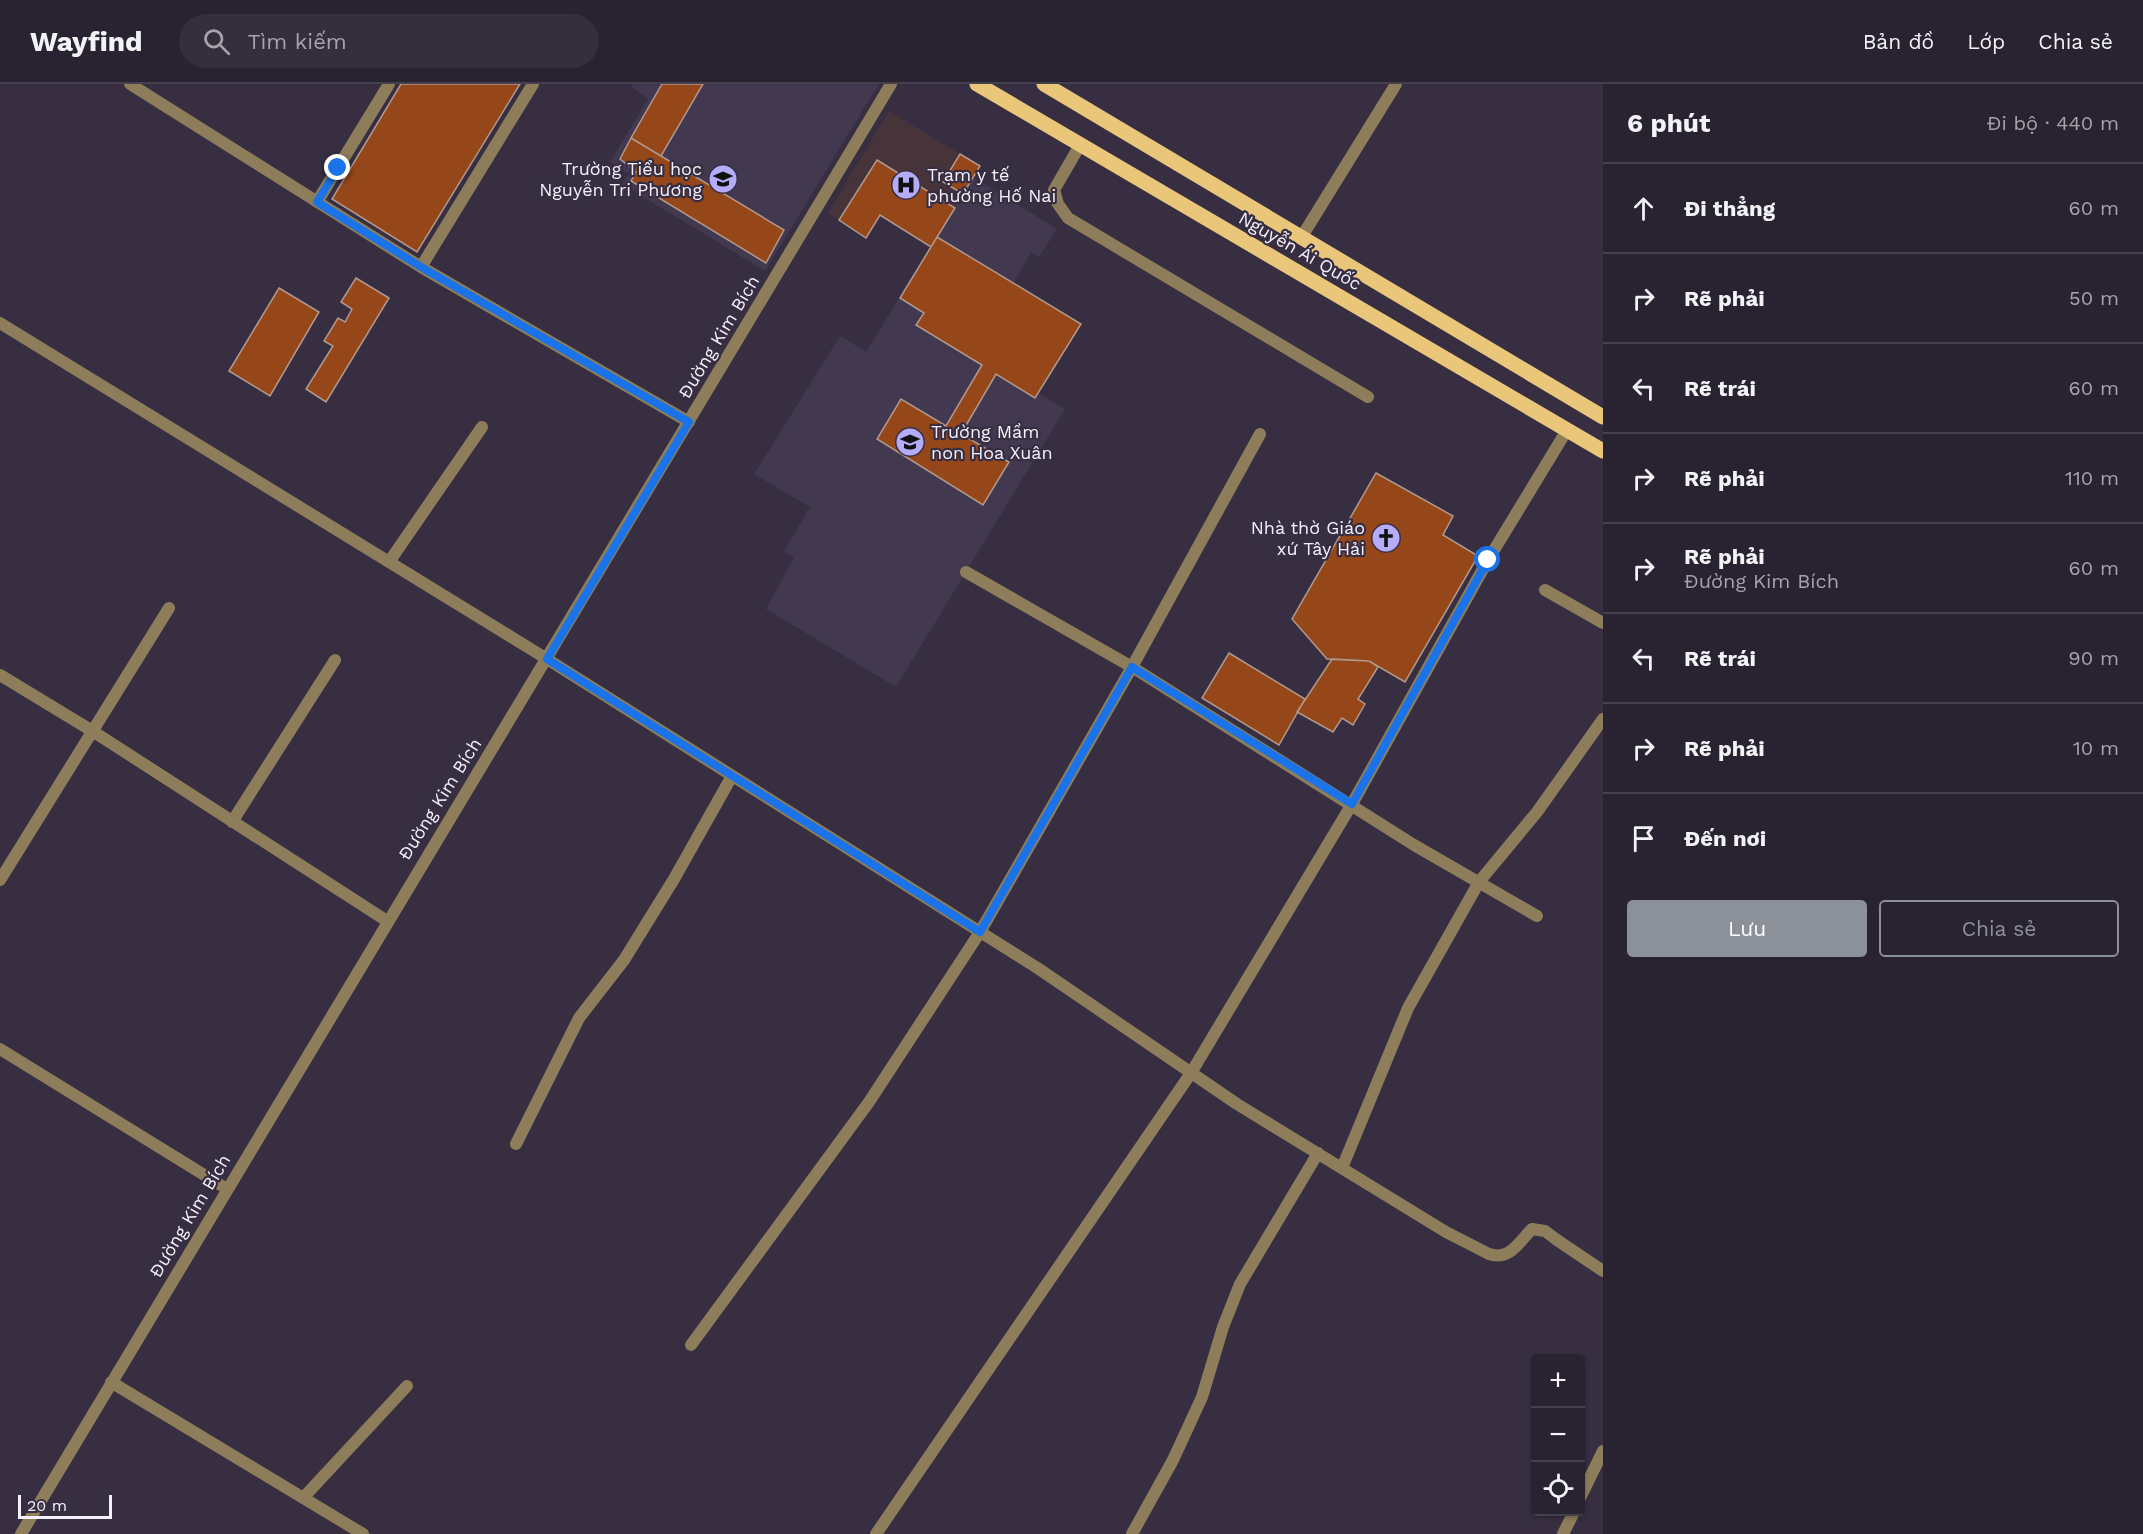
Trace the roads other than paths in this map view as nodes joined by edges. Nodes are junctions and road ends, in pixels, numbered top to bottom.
1 (130, 84) edge
2 (389, 84) edge
3 (533, 84) edge
4 (891, 84) edge
5 (977, 84) edge
6 (1396, 84) edge
7 (1054, 86) edge
8 (1080, 145) junction
9 (317, 202) junction
10 (1301, 238) junction
11 (421, 267) junction
12 (0, 323) edge
13 (1368, 397) dead end
14 (1603, 417) edge
15 (689, 422) junction
16 (482, 427) dead end
17 (1567, 430) junction
18 (1260, 434) dead end
19 (1603, 452) edge
20 (389, 562) junction
21 (966, 572) dead end
22 (1545, 590) dead end
23 (170, 608) dead end
24 (1603, 623) edge
25 (547, 659) junction
26 (334, 660) dead end
27 (1132, 667) junction
28 (0, 675) edge
29 (1603, 719) edge
30 (94, 732) junction
31 (732, 776) junction
32 (1352, 804) junction
33 (232, 822) junction
34 (0, 880) edge
35 (1479, 882) junction
36 (1537, 916) dead end
37 (387, 921) junction
38 (980, 932) junction
39 (0, 1049) edge
40 (1191, 1073) junction
41 (516, 1144) dead end
42 (1318, 1153) junction
43 (1342, 1168) junction
44 (227, 1188) junction
45 (1603, 1271) edge
46 (691, 1345) dead end
47 (111, 1382) junction
48 (407, 1386) dead end
49 (1603, 1451) edge
50 (1585, 1489) edge
51 (303, 1498) junction
52 (1572, 1516) edge
53 (21, 1534) edge
54 (363, 1534) edge
55 (876, 1534) edge
56 (1132, 1534) edge
57 (1563, 1534) edge

1 - 9 street
2 - 9 street
3 - 11 street
4 - 15 street, Đường Kim Bích
5 - 8 main road, Nguyễn Ái Quốc
6 - 10 street
7 - 10 main road, Nguyễn Ái Quốc
8 - 13 street
8 - 17 main road, Nguyễn Ái Quốc
9 - 11 street
10 - 14 main road, Nguyễn Ái Quốc
11 - 15 street
12 - 20 street
15 - 25 street, Đường Kim Bích
16 - 20 street
17 - 19 main road, Nguyễn Ái Quốc
17 - 32 street
18 - 27 street
20 - 25 street
21 - 27 street
22 - 24 street
23 - 30 street
25 - 31 street
25 - 37 street, Đường Kim Bích
26 - 33 street
27 - 32 street
27 - 38 street
28 - 30 street
29 - 35 street
30 - 33 street
30 - 34 street
31 - 38 street
31 - 41 street
32 - 35 street
32 - 40 street
33 - 37 street
35 - 36 street
35 - 43 street
37 - 44 street, Đường Kim Bích
38 - 40 street
38 - 46 street
39 - 44 street
40 - 42 street
40 - 55 street
42 - 43 street
42 - 56 street
43 - 45 street
44 - 47 street, Đường Kim Bích
47 - 51 street
47 - 53 street, Đường Kim Bích
48 - 51 street
49 - 50 street
51 - 54 street
52 - 57 street

